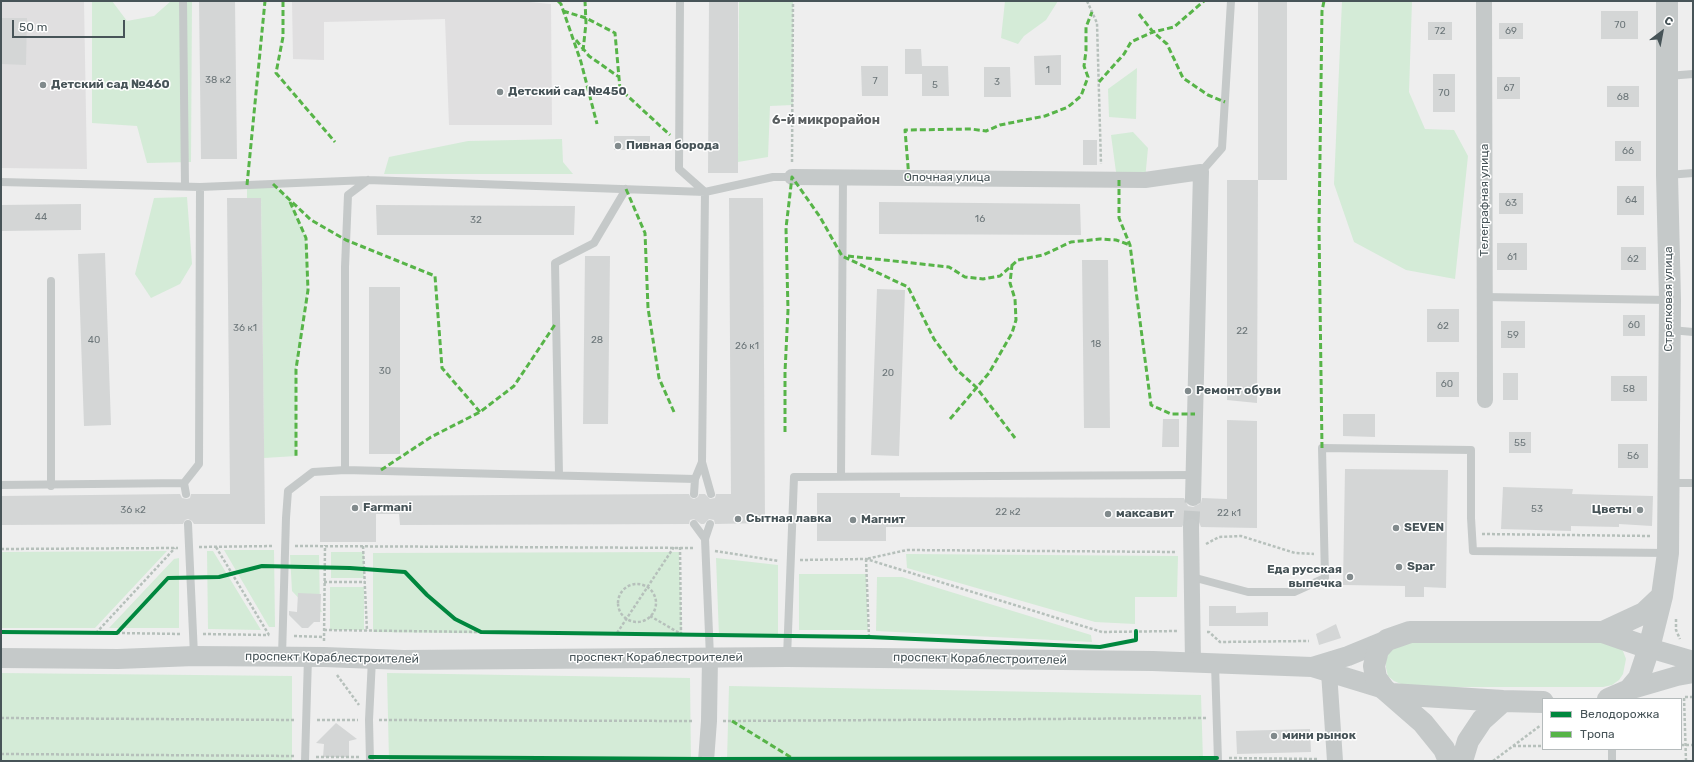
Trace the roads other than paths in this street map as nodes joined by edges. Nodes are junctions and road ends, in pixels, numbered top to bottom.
1 (183, 1) edge
2 (680, 1) edge
3 (1231, 1) edge
4 (1484, 1) edge
5 (1667, 1) edge
6 (1693, 74) edge
7 (1667, 76) junction
8 (1200, 172) junction
9 (1693, 173) edge
10 (1667, 175) junction
11 (792, 177) joint
12 (843, 177) junction
13 (368, 180) junction
14 (1, 182) edge
15 (185, 186) junction
16 (200, 187) junction
17 (626, 189) junction
18 (705, 192) junction
19 (51, 281) dead end
20 (1485, 297) junction
21 (1670, 300) junction
22 (1670, 330) junction
23 (1693, 332) edge
24 (1485, 400) dead end
25 (702, 462) junction
26 (345, 470) junction
27 (559, 475) junction
28 (1193, 475) junction
29 (841, 477) junction
30 (695, 479) junction
31 (184, 483) junction
32 (1668, 483) junction
33 (1693, 483) edge
34 (1, 485) edge
35 (51, 486) junction
36 (186, 494) dead end
37 (694, 494) dead end
38 (711, 494) dead end
39 (1193, 498) tunnel mouth
40 (188, 524) dead end
41 (694, 524) dead end
42 (710, 524) dead end
43 (1191, 527) tunnel mouth
44 (705, 539) junction
45 (1668, 545) junction
46 (1192, 577) junction
47 (1662, 596) junction
48 (1603, 632) junction
49 (1388, 640) junction
50 (1649, 648) junction
51 (194, 656) junction
52 (282, 657) junction
53 (316, 657) junction
54 (710, 657) junction
55 (787, 657) junction
56 (1, 658) edge
57 (372, 660) junction
58 (1693, 661) edge
59 (1193, 663) junction
60 (1215, 664) junction
61 (1320, 669) junction
62 (1693, 673) edge
63 (1388, 692) junction
64 (1616, 697) edge
65 (1503, 701) junction
66 (1542, 702) edge
67 (1612, 750) edge
68 (306, 759) edge
69 (370, 759) edge
70 (1218, 760) edge
71 (706, 761) edge
72 (1335, 761) edge
73 (1449, 761) edge
74 (1462, 761) edge
75 (1612, 761) edge

1 - 15 lane
2 - 18 lane
3 - 8 lane
4 - 20 street, Телеграфная улица
5 - 7 main road, Стрелковая улица
6 - 7 lane
7 - 10 main road, Стрелковая улица
8 - 12 street, Опочная улица
8 - 28 street
9 - 10 lane
10 - 21 main road, Стрелковая улица
11 - 12 street, Опочная улица
11 - 18 lane
12 - 29 lane
13 - 16 lane
13 - 17 lane
13 - 26 lane
14 - 15 lane
15 - 16 lane
16 - 31 lane
17 - 18 lane
17 - 27 lane
18 - 25 lane
19 - 35 lane
20 - 21 lane
20 - 24 street, Телеграфная улица
21 - 22 main road, Стрелковая улица
22 - 23 lane
22 - 32 main road, Стрелковая улица
25 - 30 lane
25 - 38 lane
26 - 27 lane
26 - 52 lane
27 - 30 lane
28 - 29 lane
28 - 39 street
29 - 55 lane
30 - 37 lane
31 - 35 lane
31 - 36 lane
32 - 33 lane
32 - 45 main road, Стрелковая улица
34 - 35 lane
40 - 51 lane
41 - 44 lane
42 - 44 lane
43 - 46 street
44 - 54 lane
45 - 46 lane
45 - 47 main road, Стрелковая улица
46 - 59 street
47 - 48 main road
47 - 50 main road, Стрелковая улица
48 - 49 main road
48 - 50 main road
49 - 61 street
49 - 63 main road
50 - 58 street
50 - 64 main road, Стрелковая улица
51 - 52 street, проспект Кораблестроителей
51 - 56 street, проспект Кораблестроителей
52 - 53 street, проспект Кораблестроителей
53 - 57 street, проспект Кораблестроителей
53 - 68 lane
54 - 55 street, проспект Кораблестроителей
54 - 57 street, проспект Кораблестроителей
54 - 71 street
55 - 59 street, проспект Кораблестроителей
57 - 69 lane
59 - 60 street, проспект Кораблестроителей
60 - 61 street, проспект Кораблестроителей
60 - 70 lane
61 - 63 street
61 - 72 street
62 - 64 street
63 - 65 main road
63 - 73 main road
65 - 66 main road
65 - 74 main road
67 - 75 lane

